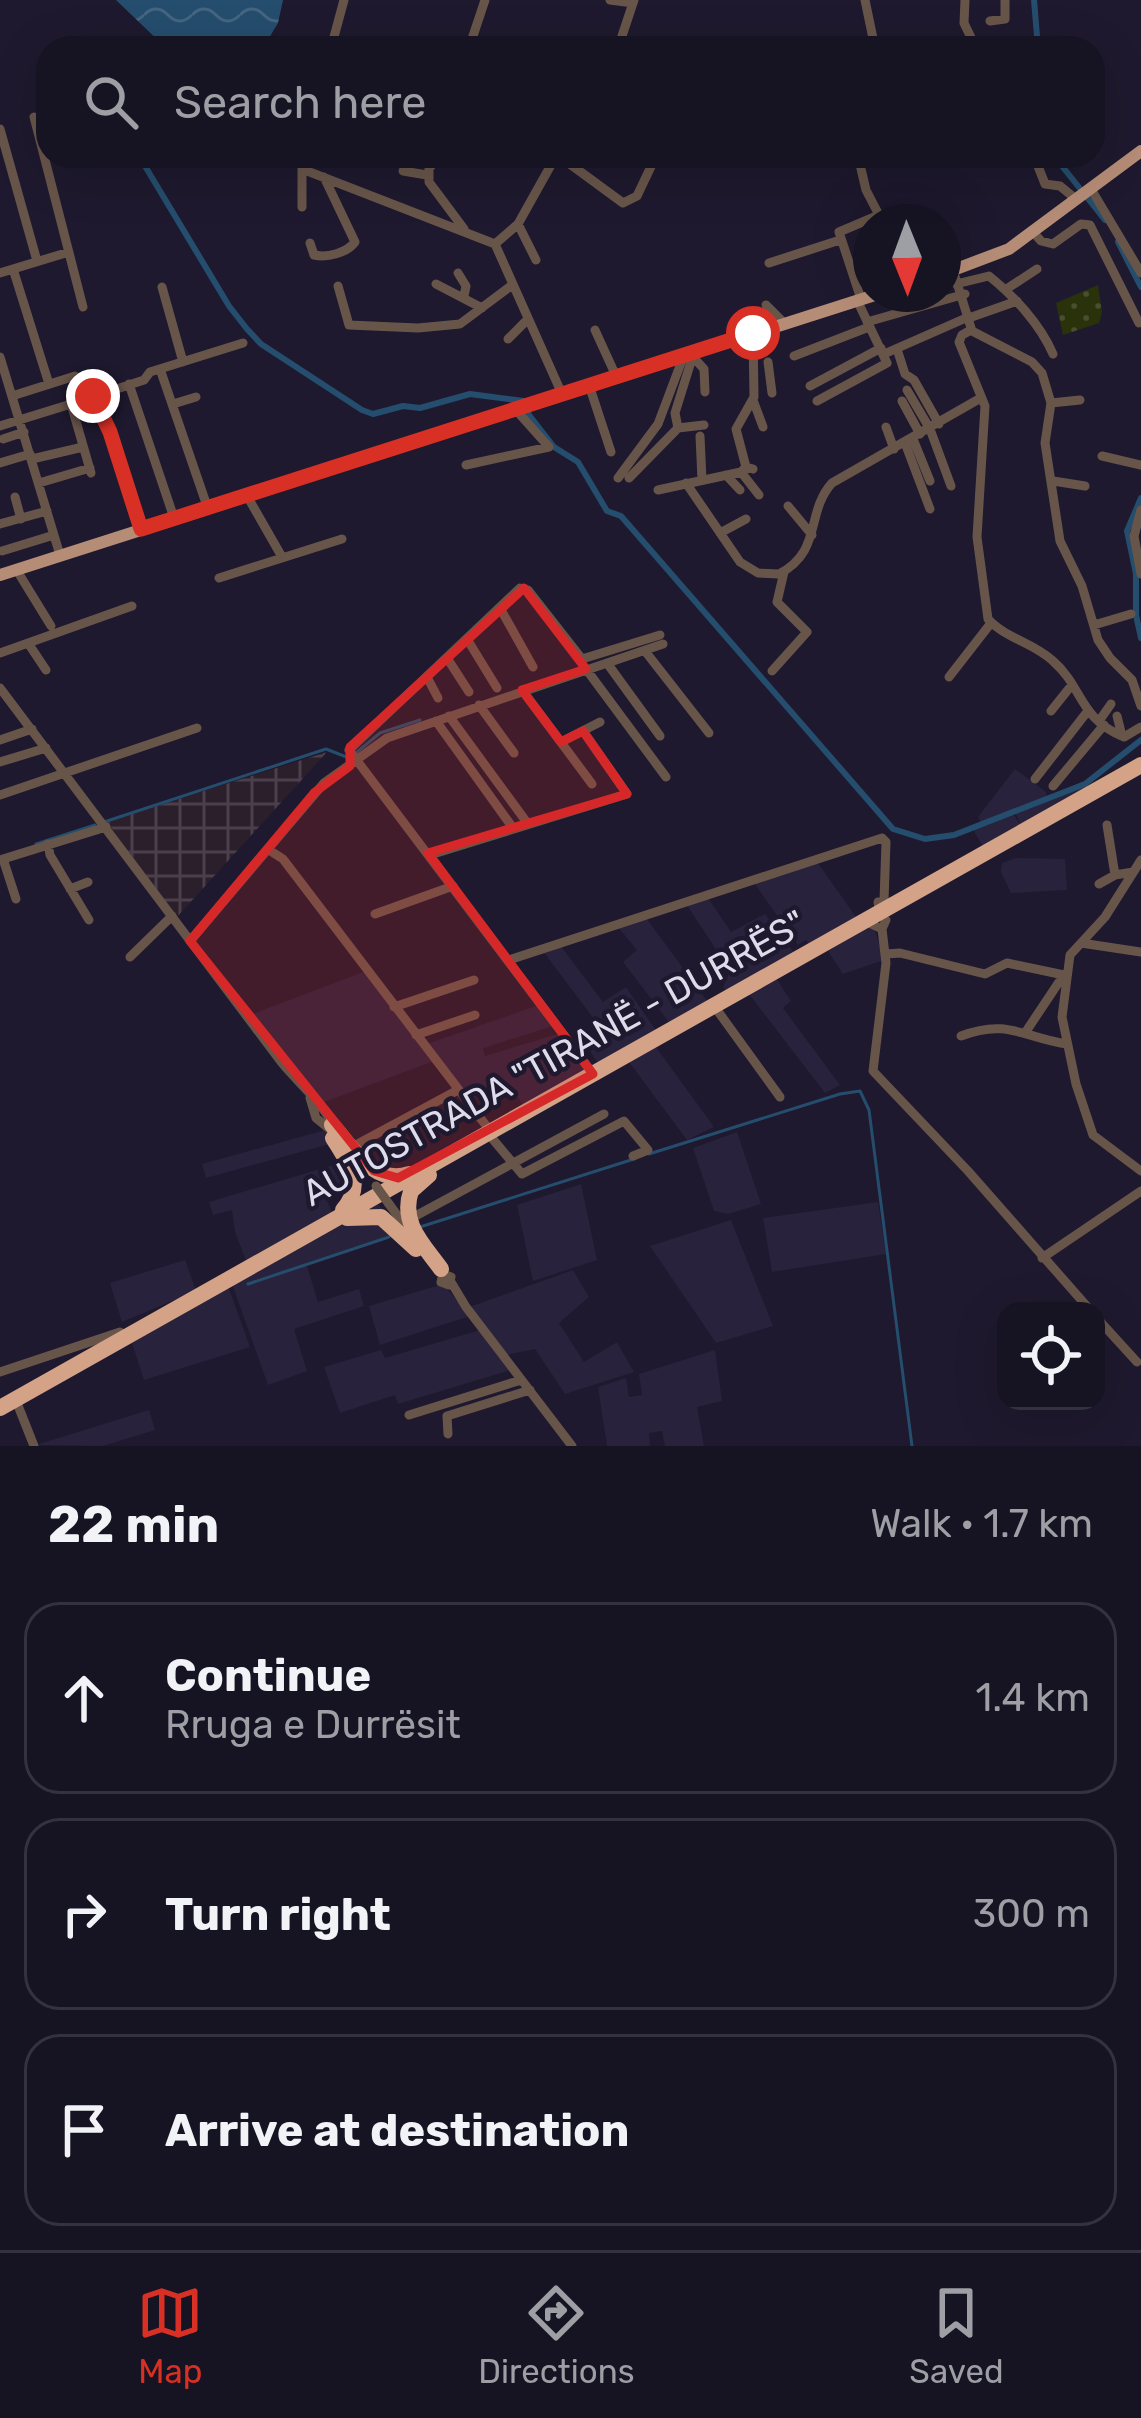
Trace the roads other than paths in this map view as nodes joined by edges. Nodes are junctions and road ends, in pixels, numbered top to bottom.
1 (344, 0) edge
2 (485, 0) edge
3 (610, 0) edge
4 (865, 0) edge
5 (965, 0) edge
6 (1005, 0) edge
7 (633, 2) edge
8 (990, 21) dead end
9 (334, 36) edge
10 (473, 36) edge
11 (622, 36) edge
12 (872, 36) edge
13 (970, 36) edge
14 (34, 117) dead end
15 (36, 125) edge
16 (0, 129) edge
17 (1141, 151) edge
18 (47, 168) edge
19 (432, 168) edge
20 (550, 168) edge
21 (574, 168) edge
22 (650, 168) edge
23 (861, 168) edge
24 (1039, 168) edge
25 (302, 169) joint
26 (403, 170) dead end
27 (427, 175) junction
28 (324, 177) junction
29 (1084, 195) junction
30 (302, 207) dead end
31 (518, 224) junction
32 (466, 231) junction
33 (1032, 233) junction
34 (841, 240) junction
35 (310, 244) dead end
36 (496, 244) junction
37 (69, 252) junction
38 (0, 254) edge
39 (1006, 259) dead end
40 (536, 260) dead end
41 (37, 261) junction
42 (769, 262) dead end
43 (1036, 269) dead end
44 (1140, 270) edge
45 (6, 271) edge
46 (458, 273) dead end
47 (853, 280) edge
48 (961, 280) edge
49 (961, 283) edge
50 (436, 284) dead end
51 (512, 285) junction
52 (338, 286) dead end
53 (162, 287) dead end
54 (1008, 288) junction
55 (464, 296) junction
56 (1016, 301) junction
57 (853, 302) edge
58 (961, 302) edge
59 (766, 305) dead end
60 (83, 307) dead end
61 (482, 308) junction
62 (863, 312) edge
63 (896, 312) edge
64 (527, 320) junction
65 (968, 322) junction
66 (784, 323) junction
67 (1139, 323) edge
68 (868, 325) junction
69 (595, 331) dead end
70 (753, 333) junction
71 (508, 339) dead end
72 (243, 343) dead end
73 (897, 349) junction
74 (882, 351) junction
75 (690, 355) junction
76 (1053, 355) dead end
77 (0, 357) edge
78 (183, 362) junction
79 (762, 363) junction
80 (160, 369) junction
81 (75, 376) dead end
82 (616, 376) junction
83 (49, 384) junction
84 (129, 384) junction
85 (589, 385) junction
86 (809, 386) dead end
87 (683, 392) junction
88 (562, 394) junction
89 (772, 394) dead end
90 (93, 396) junction
91 (904, 396) dead end
92 (12, 397) junction
93 (196, 397) dead end
94 (980, 399) junction
95 (753, 400) junction
96 (1080, 400) dead end
97 (817, 401) dead end
98 (1051, 403) junction
99 (71, 404) junction
100 (173, 404) junction
101 (522, 406) junction
102 (743, 414) junction
103 (0, 426) edge
104 (22, 426) junction
105 (764, 427) dead end
106 (886, 427) dead end
107 (678, 428) junction
108 (749, 431) dead end
109 (917, 436) junction
110 (2, 439) edge
111 (78, 449) junction
112 (58, 451) junction
113 (610, 452) dead end
114 (1102, 456) dead end
115 (31, 457) junction
116 (0, 463) edge
117 (466, 465) dead end
118 (1141, 465) edge
119 (746, 470) junction
120 (66, 475) junction
121 (726, 475) junction
122 (702, 480) junction
123 (930, 481) dead end
124 (1053, 482) junction
125 (39, 483) junction
126 (686, 483) junction
127 (951, 485) dead end
128 (1085, 486) dead end
129 (658, 490) dead end
130 (740, 490) dead end
131 (246, 494) junction
132 (760, 495) dead end
133 (15, 497) dead end
134 (207, 506) junction
135 (788, 506) dead end
136 (930, 509) dead end
137 (1141, 510) edge
138 (47, 511) junction
139 (21, 518) junction
140 (174, 518) junction
141 (746, 519) dead end
142 (0, 524) edge
143 (141, 529) junction
144 (720, 533) junction
145 (54, 535) junction
146 (812, 535) junction
147 (342, 538) dead end
148 (1138, 545) edge
149 (2, 551) edge
150 (60, 555) junction
151 (282, 557) junction
152 (16, 569) junction
153 (1141, 570) edge
154 (784, 572) junction
155 (0, 575) edge
156 (219, 578) dead end
157 (132, 606) dead end
158 (500, 608) junction
159 (1132, 614) dead end
160 (991, 623) junction
161 (1094, 625) junction
162 (51, 626) dead end
163 (466, 639) junction
164 (28, 643) junction
165 (645, 651) junction
166 (0, 653) edge
167 (447, 658) junction
168 (607, 663) junction
169 (584, 664) junction
170 (533, 668) dead end
171 (46, 670) dead end
172 (772, 671) dead end
173 (427, 677) junction
174 (949, 677) dead end
175 (1071, 686) junction
176 (0, 688) edge
177 (497, 688) dead end
178 (522, 690) junction
179 (469, 692) dead end
180 (438, 698) dead end
181 (479, 704) junction
182 (1111, 704) dead end
183 (1141, 706) edge
184 (1051, 712) dead end
185 (1087, 712) junction
186 (449, 716) junction
187 (1117, 716) dead end
188 (436, 721) junction
189 (600, 722) dead end
190 (1102, 723) junction
191 (1141, 727) edge
192 (197, 728) dead end
193 (32, 729) junction
194 (583, 731) junction
195 (709, 733) dead end
196 (660, 736) dead end
197 (1122, 736) junction
198 (0, 740) edge
199 (561, 742) junction
200 (46, 748) junction
201 (514, 753) dead end
202 (354, 758) junction
203 (0, 762) edge
204 (1141, 767) edge
205 (64, 774) junction
206 (665, 777) dead end
207 (1035, 778) dead end
208 (592, 784) dead end
209 (1053, 787) dead end
210 (0, 795) edge
211 (104, 824) junction
212 (527, 824) junction
213 (1107, 825) dead end
214 (513, 828) junction
215 (48, 844) junction
216 (268, 850) junction
217 (430, 855) junction
218 (2, 859) edge
219 (1141, 860) edge
220 (1133, 872) junction
221 (1115, 874) junction
222 (88, 882) dead end
223 (1099, 884) dead end
224 (453, 886) junction
225 (70, 889) junction
226 (16, 899) dead end
227 (375, 914) dead end
228 (882, 915) junction
229 (172, 916) junction
230 (89, 920) dead end
231 (190, 941) junction
232 (1081, 943) junction
233 (1141, 952) edge
234 (886, 954) junction
235 (130, 957) dead end
236 (508, 959) junction
237 (944, 964) junction
238 (1064, 974) junction
239 (474, 980) dead end
240 (948, 981) dead end
241 (394, 1007) junction
242 (717, 1010) junction
243 (475, 1015) dead end
244 (1027, 1030) junction
245 (416, 1034) junction
246 (961, 1036) dead end
247 (1066, 1044) junction
248 (593, 1074) junction
249 (458, 1090) junction
250 (780, 1097) dead end
251 (604, 1114) dead end
252 (326, 1120) junction
253 (491, 1134) junction
254 (352, 1147) junction
255 (633, 1156) dead end
256 (448, 1158) junction
257 (514, 1163) junction
258 (1141, 1171) edge
259 (1141, 1191) edge
260 (340, 1219) junction
261 (408, 1220) junction
262 (1042, 1258) junction
263 (443, 1276) junction
264 (1082, 1302) edge
265 (1105, 1327) edge
266 (136, 1330) junction
267 (50, 1362) junction
268 (1137, 1362) dead end
269 (78, 1364) junction
270 (0, 1372) edge
271 (521, 1379) junction
272 (37, 1388) junction
273 (530, 1390) junction
274 (6, 1408) edge
275 (409, 1415) dead end
276 (448, 1435) dead end
277 (34, 1446) edge
278 (572, 1446) edge

1 - 9 street
2 - 10 street
3 - 7 street
4 - 12 street
5 - 13 street
6 - 8 street
7 - 11 street
14 - 15 street
16 - 41 street
17 - 29 main road
18 - 37 street
19 - 27 street
20 - 31 street
21 - 22 street
23 - 34 street
24 - 29 street
25 - 28 street
25 - 30 street
26 - 27 street
27 - 32 street
28 - 32 street
28 - 35 street
29 - 33 main road
29 - 44 street
31 - 36 street
31 - 40 street
32 - 36 street
33 - 39 street
33 - 48 main road
33 - 67 street
34 - 42 street
34 - 47 street
36 - 51 street
37 - 41 street
37 - 60 street
38 - 45 street
41 - 45 street
43 - 54 street
45 - 83 street
46 - 55 street
49 - 54 street
50 - 55 street
51 - 61 street
51 - 64 street
52 - 61 street
53 - 78 street
54 - 56 street
55 - 61 street
56 - 65 street
56 - 76 street
57 - 66 main road
58 - 65 street
59 - 66 street
62 - 68 street
63 - 68 street
64 - 71 street
64 - 88 street
65 - 73 street
65 - 94 street
65 - 98 street
66 - 70 main road
68 - 74 street
68 - 79 street
69 - 82 street
70 - 75 main road
70 - 79 street
72 - 78 street
73 - 74 street
73 - 109 street
74 - 86 street
74 - 97 street
75 - 82 main road
75 - 87 street
75 - 87 street
75 - 107 street
77 - 92 street
78 - 80 street
79 - 89 street
79 - 95 street
80 - 84 street
80 - 100 street
81 - 83 street
82 - 85 main road
83 - 92 street
84 - 90 street
84 - 140 street
85 - 88 main road
85 - 113 street
87 - 107 street
88 - 101 main road
90 - 99 street
90 - 143 street
91 - 109 street
92 - 104 street
93 - 100 street
94 - 109 street
94 - 160 street
95 - 102 street
95 - 105 street
96 - 98 street
98 - 124 street
99 - 104 street
99 - 111 street
100 - 134 street
101 - 117 street
101 - 131 main road
102 - 108 street
102 - 119 street
103 - 104 street
104 - 110 street
104 - 115 street
106 - 109 street
107 - 122 street
109 - 123 street
109 - 127 street
109 - 136 street
109 - 146 street
111 - 112 street
111 - 120 street
112 - 115 street
112 - 120 street
114 - 118 street
115 - 116 street
115 - 125 street
119 - 121 street
119 - 132 street
120 - 125 street
121 - 122 street
121 - 130 street
122 - 126 street
124 - 128 street
124 - 161 street
125 - 138 street
126 - 129 street
126 - 144 street
131 - 134 main road
131 - 151 street
133 - 139 street
134 - 140 main road
135 - 146 street
137 - 148 street
138 - 139 street
138 - 145 street
139 - 142 street
140 - 143 main road
141 - 144 street
143 - 150 main road
144 - 154 street
145 - 149 street
145 - 150 street
146 - 154 street
147 - 151 street
148 - 153 street
150 - 152 main road
151 - 156 street
152 - 155 main road
152 - 162 street
154 - 172 street
157 - 164 street
158 - 163 street
158 - 169 street
158 - 170 street
159 - 161 street
160 - 174 street
160 - 175 street
161 - 183 street
163 - 167 street
163 - 177 street
164 - 166 street
164 - 171 street
165 - 168 street
165 - 169 street
165 - 195 street
167 - 173 street
167 - 179 street
168 - 169 street
168 - 196 street
169 - 178 street
169 - 206 street
173 - 180 street
173 - 202 street
175 - 184 street
175 - 185 street
176 - 193 street
178 - 181 street
178 - 199 street
181 - 186 street
181 - 201 street
182 - 190 street
185 - 190 street
185 - 207 street
186 - 188 street
186 - 212 street
187 - 197 street
188 - 202 street
188 - 214 street
189 - 194 street
190 - 197 street
190 - 209 street
191 - 197 street
192 - 205 street
193 - 198 street
193 - 200 street
194 - 199 street
194 - 212 street
199 - 208 street
200 - 203 street
200 - 205 street
202 - 216 street
202 - 217 street
204 - 228 highway, AUTOSTRADA "TIRANË - DURRËS"
204 - 228 highway, AUTOSTRADA "TIRANË - DURRËS"
205 - 210 street
205 - 211 street
211 - 215 street
211 - 229 street
212 - 214 street
213 - 221 street
214 - 217 street
215 - 218 street
215 - 225 street
216 - 231 street
216 - 241 street
217 - 224 street
218 - 226 street
219 - 220 street
220 - 221 street
220 - 232 street
221 - 223 street
222 - 225 street
224 - 227 street
224 - 236 street
225 - 230 street
228 - 234 street
228 - 236 street
228 - 242 highway, AUTOSTRADA "TIRANË - DURRËS"
228 - 248 highway, AUTOSTRADA "TIRANË - DURRËS"
229 - 231 street
229 - 235 street
231 - 252 street
232 - 233 street
232 - 238 street
234 - 237 street
234 - 262 street
236 - 248 street
237 - 238 street
237 - 240 street
238 - 244 street
238 - 247 street
239 - 241 street
241 - 245 street
242 - 250 street
242 - 253 highway, AUTOSTRADA "TIRANË - DURRËS"
243 - 245 street
244 - 246 street
244 - 247 street
245 - 249 street
247 - 258 street
248 - 253 highway, AUTOSTRADA "TIRANË - DURRËS"
249 - 253 street
249 - 254 street
251 - 257 street
252 - 254 highway
252 - 260 highway
252 - 263 street, bridge
253 - 256 highway, AUTOSTRADA "TIRANË - DURRËS"
253 - 257 street
254 - 256 highway
255 - 257 street
256 - 260 highway, AUTOSTRADA "TIRANË - DURRËS"
256 - 261 highway
257 - 261 street
259 - 262 street
260 - 263 highway
260 - 266 highway, AUTOSTRADA "TIRANË - DURRËS"
260 - 274 highway, AUTOSTRADA "TIRANË - DURRËS"
261 - 263 highway
262 - 264 street
263 - 271 street
265 - 268 street
266 - 267 street
266 - 269 highway, AUTOSTRADA "TIRANË - DURRËS"
267 - 269 highway
267 - 270 street
267 - 272 highway
269 - 272 highway, AUTOSTRADA "TIRANË - DURRËS"
271 - 273 street
271 - 275 street
272 - 274 highway, AUTOSTRADA "TIRANË - DURRËS"
273 - 276 street
273 - 278 street
274 - 277 street

